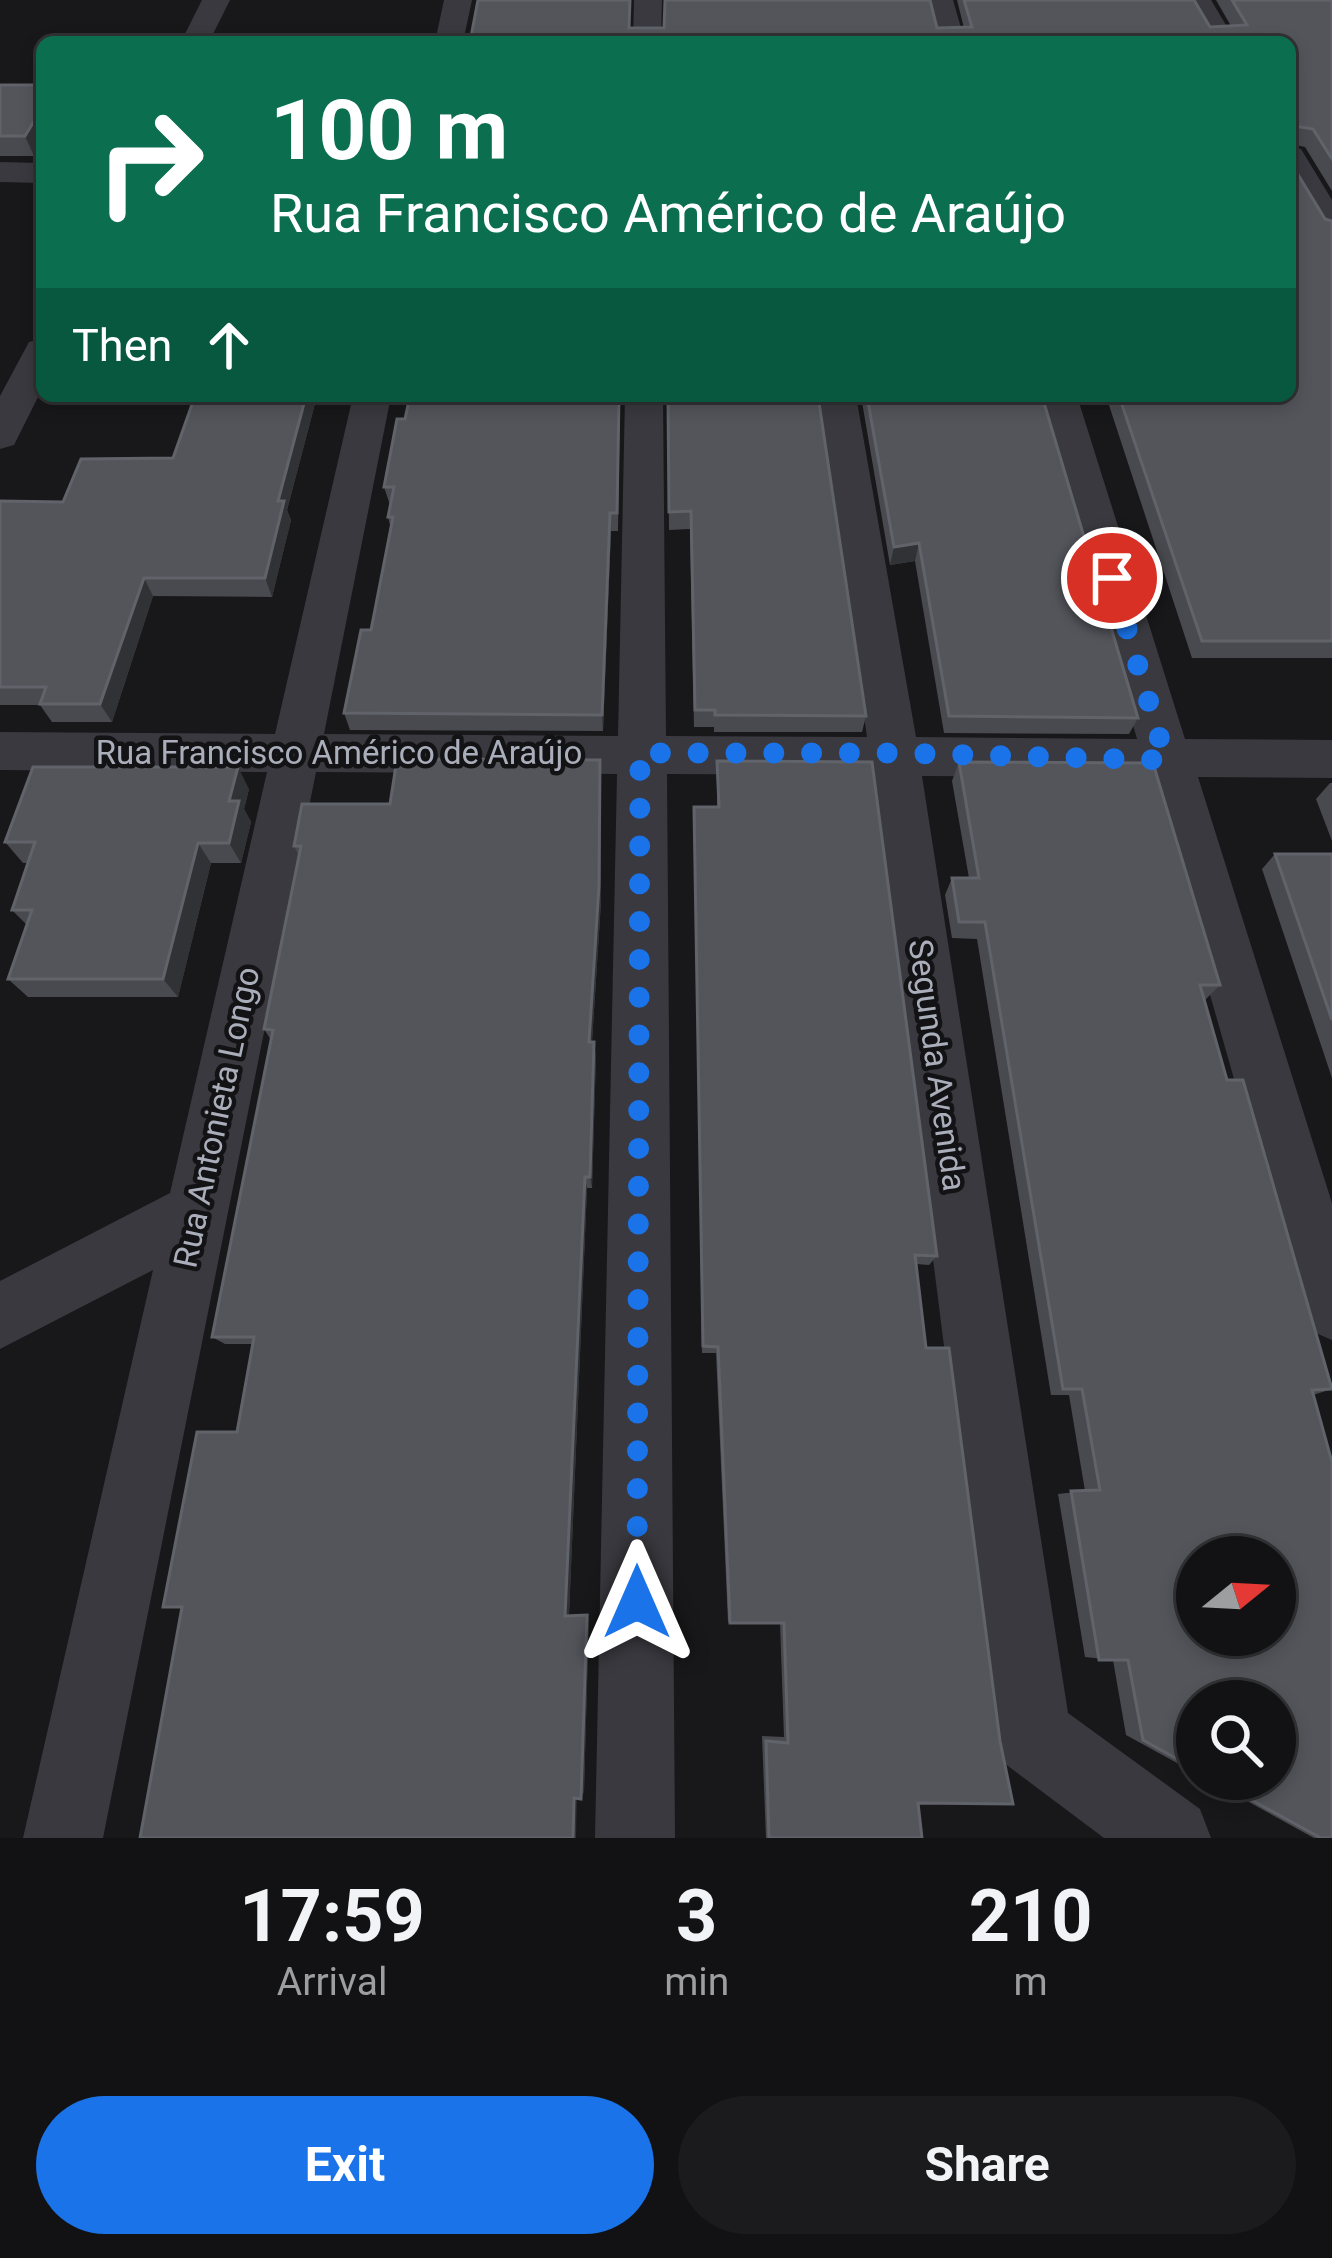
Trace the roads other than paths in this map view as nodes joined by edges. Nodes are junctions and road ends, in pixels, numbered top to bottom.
1 (216, 0) edge
2 (458, 0) edge
3 (648, 0) edge
4 (939, 0) edge
5 (1198, 0) edge
6 (198, 36) edge
7 (450, 36) edge
8 (647, 36) edge
9 (949, 36) edge
10 (1219, 36) edge
11 (1296, 164) edge
12 (1332, 168) edge
13 (1296, 170) edge
14 (0, 172) edge
15 (36, 173) edge
16 (1332, 228) edge
17 (36, 362) edge
18 (371, 402) edge
19 (644, 402) edge
20 (838, 402) edge
21 (1060, 402) edge
22 (0, 436) edge
23 (0, 751) edge
24 (294, 751) junction
25 (640, 753) junction
26 (894, 753) junction
27 (1332, 759) edge
28 (1166, 760) junction
29 (196, 1213) junction
30 (1332, 1307) edge
31 (0, 1316) edge
32 (63, 1838) edge
33 (635, 1838) edge
34 (1171, 1838) edge

1 - 6 street
2 - 7 street
3 - 8 street
4 - 9 street
5 - 10 street
11 - 12 street
13 - 16 street
14 - 15 street
17 - 22 street
18 - 24 street, Rua Antonieta Longo
19 - 25 street
20 - 26 street, Segunda Avenida
21 - 28 street
23 - 24 street, Rua Francisco Américo de Araújo
24 - 25 street, Rua Francisco Américo de Araújo
24 - 29 street, Rua Antonieta Longo
25 - 26 street, Rua Francisco Américo de Araújo
25 - 33 street
26 - 28 street, Rua Francisco Américo de Araújo
26 - 34 street, Segunda Avenida
27 - 28 street, Rua Francisco Américo de Araújo
28 - 30 street
29 - 31 street
29 - 32 street, Rua Antonieta Longo

